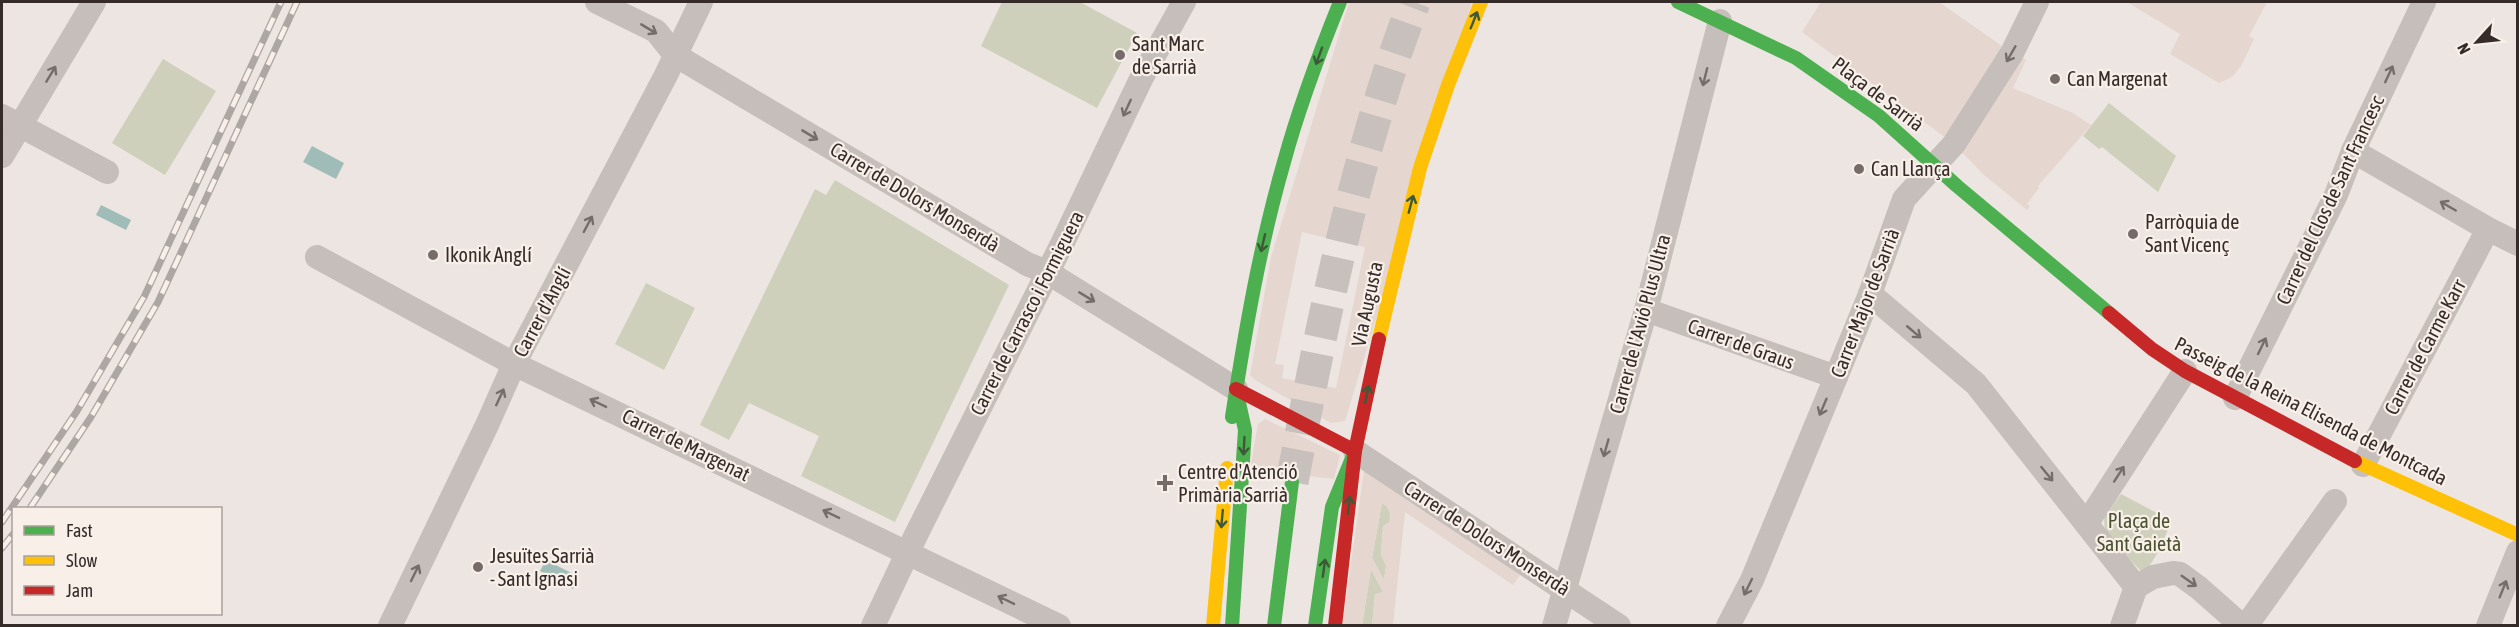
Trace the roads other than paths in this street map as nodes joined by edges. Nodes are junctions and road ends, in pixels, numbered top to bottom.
1 (94, 2) edge
2 (597, 2) edge
3 (701, 2) edge
4 (1184, 2) edge
5 (1340, 2) edge
6 (1481, 2) edge
7 (1678, 2) edge
8 (2037, 2) edge
9 (2424, 2) edge
10 (1720, 21) junction
11 (675, 55) junction
12 (11, 120) edge
13 (2353, 151) junction
14 (2, 156) edge
15 (1934, 164) junction
16 (107, 172) dead end
17 (2488, 229) junction
18 (2515, 238) edge
19 (317, 257) dead end
20 (1047, 272) junction
21 (1870, 294) junction
22 (1646, 310) junction
23 (514, 364) junction
24 (2185, 371) junction
25 (1836, 377) junction
26 (1236, 389) junction
27 (2235, 398) junction
28 (1231, 429) dead end
29 (1355, 451) junction
30 (1228, 454) dead end
31 (2363, 465) junction
32 (1292, 482) tunnel mouth
33 (2335, 501) dead end
34 (2087, 523) junction
35 (2517, 536) edge
36 (908, 551) junction
37 (2517, 552) edge
38 (2136, 587) junction
39 (1565, 588) junction
40 (390, 626) edge
41 (873, 626) edge
42 (1059, 626) edge
43 (1213, 626) edge
44 (1232, 626) edge
45 (1274, 626) edge
46 (1316, 626) edge
47 (1335, 626) edge
48 (1554, 626) edge
49 (1619, 626) edge
50 (1728, 626) edge
51 (2122, 626) edge
52 (2244, 626) edge
53 (2488, 626) edge

12 -> 1 street
2 -> 11 street, Carrer de Dolors Monserdà
3 - 11 street, Carrer d'Anglí
4 -> 20 street, Carrer de Carrasco i Formiguera
5 -> 26 main road
29 -> 6 main road, Via Augusta
7 - 10 main road, Plaça de Sarrià
8 -> 15 street, Carrer Major de Sarrià
13 -> 9 street, Carrer del Clos de Sant Francesc
10 - 15 main road, Plaça de Sarrià
10 -> 22 street, Carrer de l'Avió Plus Ultra
11 -> 20 street, Carrer de Dolors Monserdà
23 -> 11 street, Carrer d'Anglí
12 - 14 street
12 - 16 street
17 -> 13 street
27 -> 13 street, Carrer del Clos de Sant Francesc
15 - 21 street, Carrer Major de Sarrià
15 - 24 main road, Passeig de la Reina Elisenda de Montcada
17 - 18 street
17 - 31 street, Carrer de Carme Karr
19 - 23 street, Carrer de Margenat
20 -> 26 street, Carrer de Dolors Monserdà
20 - 36 street, Carrer de Carrasco i Formiguera
21 - 25 street, Carrer Major de Sarrià
21 -> 34 street
22 - 25 street, Carrer de Graus
22 -> 39 street, Carrer de l'Avió Plus Ultra
36 -> 23 street, Carrer de Margenat
40 -> 23 street, Carrer d'Anglí
24 - 27 main road, Passeig de la Reina Elisenda de Montcada
34 -> 24 street
25 -> 50 street, Carrer Major de Sarrià
26 - 28 main road
26 - 29 main road
26 -> 44 main road
27 - 31 main road, Passeig de la Reina Elisenda de Montcada
29 - 39 street, Carrer de Dolors Monserdà
46 -> 29 main road
47 -> 29 main road, Via Augusta
30 -> 43 main road
31 - 35 main road, Passeig de la Reina Elisenda de Montcada
32 - 45 main road
33 - 52 street
34 - 38 street
36 - 41 street, Carrer de Carrasco i Formiguera
42 -> 36 street, Carrer de Margenat
53 -> 37 street
38 - 51 street
38 -> 52 street
39 - 48 street, Carrer de l'Avió Plus Ultra
39 - 49 street, Carrer de Dolors Monserdà

